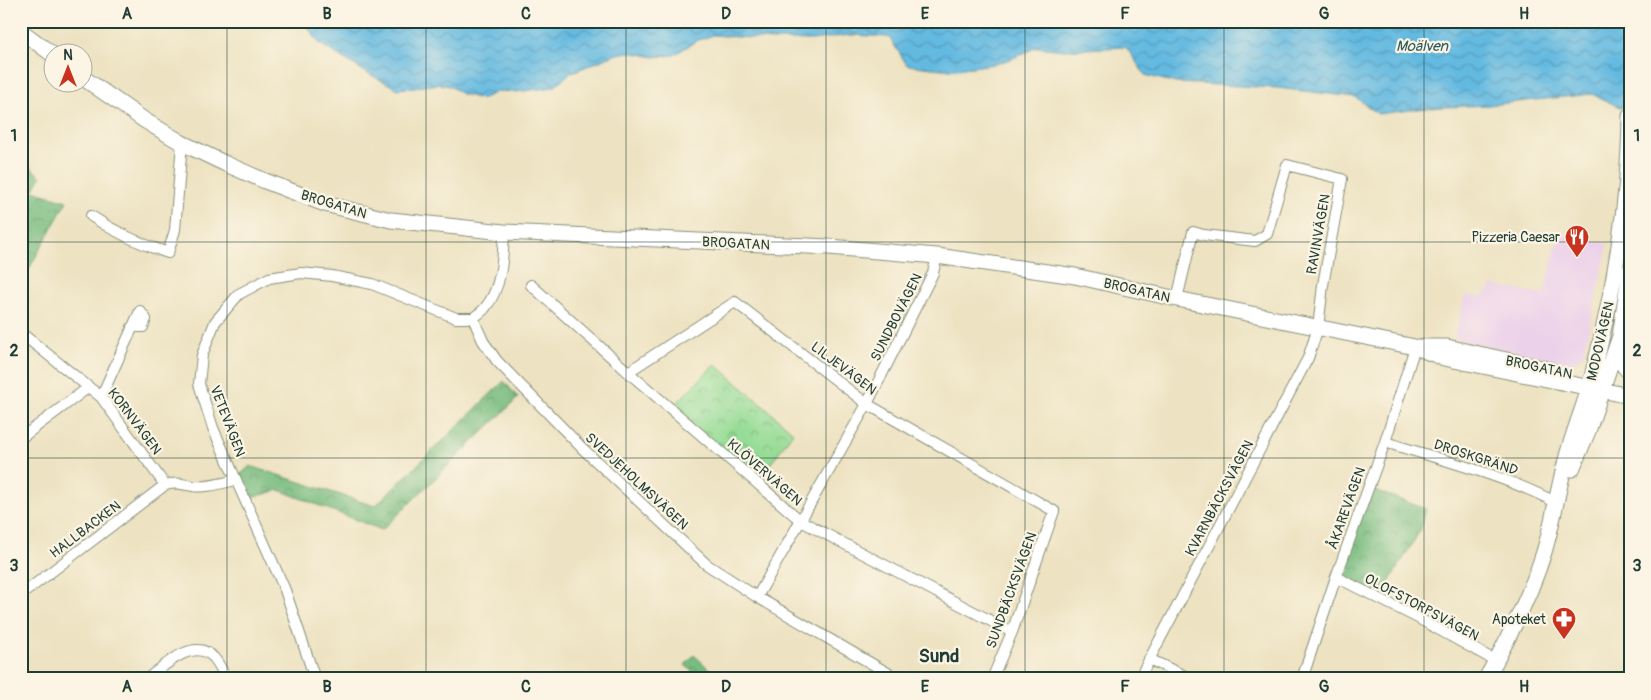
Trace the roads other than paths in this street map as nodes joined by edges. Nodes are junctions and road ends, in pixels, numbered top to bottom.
1 (21, 31) edge
2 (42, 47) edge
3 (92, 84) edge
4 (1630, 116) edge
5 (1629, 140) edge
6 (182, 143) junction
7 (91, 216) dead end
8 (504, 232) junction
9 (937, 256) junction
10 (1630, 270) edge
11 (531, 285) dead end
12 (1177, 299) junction
13 (472, 318) junction
14 (132, 327) dead end
15 (1318, 328) junction
16 (21, 333) edge
17 (1620, 336) junction
18 (1415, 347) junction
19 (628, 372) junction
20 (1630, 372) edge
21 (1596, 385) junction
22 (88, 387) junction
23 (1630, 388) edge
24 (1630, 396) edge
25 (101, 397) junction
26 (867, 404) junction
27 (21, 438) edge
28 (1384, 442) junction
29 (236, 480) junction
30 (165, 486) junction
31 (1557, 503) junction
32 (1054, 511) joint
33 (801, 520) junction
34 (1336, 577) junction
35 (21, 595) edge
36 (757, 597) junction
37 (1012, 632) junction
38 (1149, 659) junction
39 (1496, 661) junction
40 (147, 679) edge
41 (226, 679) edge
42 (315, 679) edge
43 (898, 679) edge
44 (992, 679) edge
45 (1139, 679) edge
46 (1191, 679) edge
47 (1302, 679) edge
48 (1486, 679) edge

1 - 2 main road
3 - 6 main road, BROGATAN
4 - 5 main road, MODOVÄGEN
5 - 21 main road, MODOVÄGEN
6 - 7 street
6 - 8 main road, BROGATAN
8 - 9 main road, BROGATAN
8 - 13 street
9 - 12 main road, BROGATAN
9 - 26 street, SUNDBOVÄGEN
10 - 17 main road, MODOVÄGEN
11 - 19 street, KLÖVERVÄGEN
12 - 15 main road, BROGATAN
12 - 15 street, RAVINVÄGEN
13 - 29 street, VETEVÄGEN
13 - 36 street, SVEDJEHOLMSVÄGEN
14 - 25 street
15 - 18 main road, BROGATAN
15 - 38 street, KVARNBÄCKSVÄGEN
16 - 22 street, KORNVÄGEN
17 - 20 main road
17 - 21 main road, MODOVÄGEN
18 - 21 main road, BROGATAN
18 - 28 street, ÅKAREVÄGEN
19 - 26 street, LILJEVÄGEN
19 - 33 street, KLÖVERVÄGEN
21 - 23 main road
21 - 24 main road
21 - 31 main road
22 - 25 street, KORNVÄGEN
22 - 27 street
25 - 30 street, KORNVÄGEN
26 - 32 street, LILJEVÄGEN
26 - 33 street, SUNDBOVÄGEN
28 - 31 street, DROSKGRÄND
28 - 34 street, ÅKAREVÄGEN
29 - 30 street
29 - 42 street, VETEVÄGEN
30 - 35 street, HALLBACKEN
31 - 39 main road
32 - 37 street, SUNDBÄCKSVÄGEN
33 - 36 street, SUNDBOVÄGEN
33 - 37 street, KLÖVERVÄGEN
34 - 39 street, OLOFSTORPSVÄGEN
34 - 47 street, ÅKAREVÄGEN
36 - 43 street, SVEDJEHOLMSVÄGEN
37 - 44 street, SUNDBÄCKSVÄGEN
38 - 45 street, KVARNBÄCKSVÄGEN
38 - 46 street
39 - 48 main road
40 - 41 street

